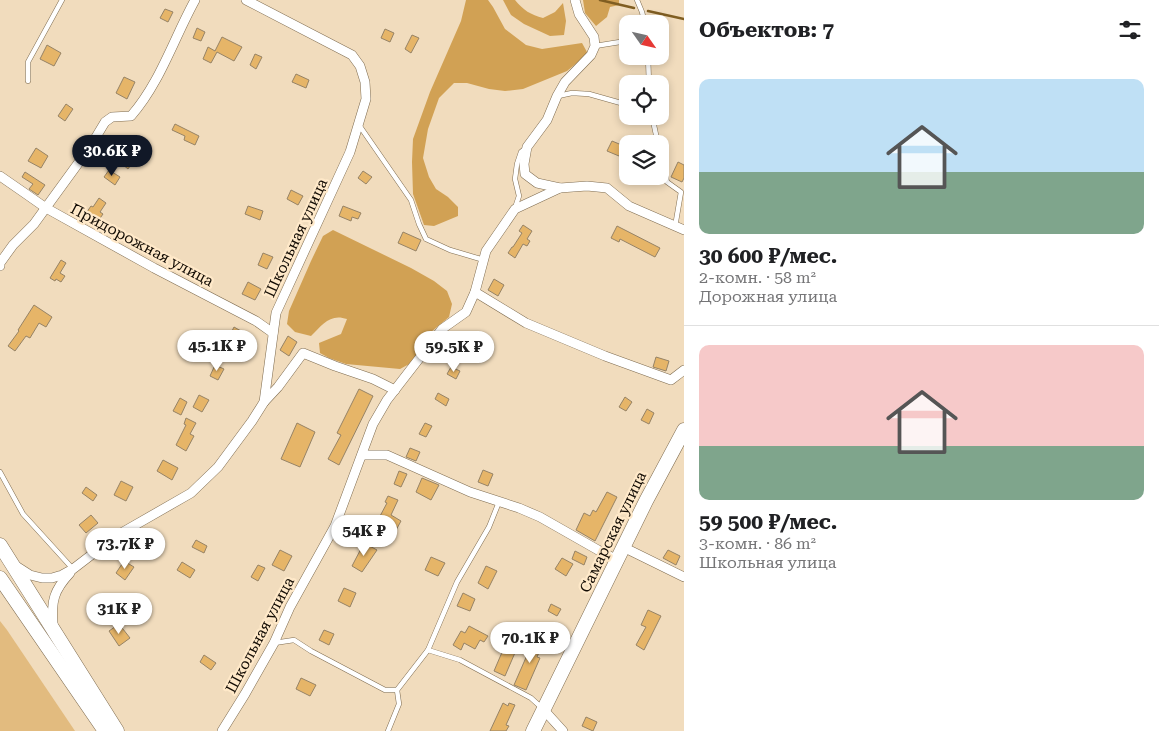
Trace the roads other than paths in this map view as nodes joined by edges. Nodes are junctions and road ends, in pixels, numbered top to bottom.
1 (62, 0) edge
2 (195, 0) edge
3 (246, 0) edge
4 (575, 0) edge
5 (637, 0) edge
6 (642, 15) edge
7 (619, 42) edge
8 (595, 46) junction
9 (28, 81) dead end
10 (557, 96) junction
11 (619, 103) edge
12 (359, 125) junction
13 (527, 147) junction
14 (0, 176) edge
15 (669, 183) edge
16 (560, 188) junction
17 (46, 208) junction
18 (515, 209) junction
19 (675, 227) junction
20 (684, 230) edge
21 (484, 260) junction
22 (0, 266) edge
23 (475, 292) junction
24 (274, 332) junction
25 (684, 370) edge
26 (395, 390) junction
27 (264, 402) junction
28 (684, 430) edge
29 (362, 455) junction
30 (0, 472) edge
31 (498, 502) junction
32 (0, 545) edge
33 (620, 554) junction
34 (13, 564) junction
35 (73, 569) junction
36 (684, 577) edge
37 (0, 578) edge
38 (53, 628) junction
39 (274, 643) junction
40 (428, 650) junction
41 (397, 690) junction
42 (543, 709) junction
43 (105, 731) edge
44 (117, 731) edge
45 (222, 731) edge
46 (388, 731) edge
47 (533, 731) edge
48 (563, 731) edge

1 - 9 lane
2 - 17 street
3 - 12 street, Школьная улица
4 - 8 street
5 - 6 lane
7 - 8 lane
8 - 10 street
10 - 11 lane
10 - 13 street
12 - 21 lane
12 - 24 street, Школьная улица
13 - 16 street
13 - 18 lane
14 - 17 street, Придорожная улица
15 - 19 lane
16 - 18 street
16 - 19 street
17 - 22 street
17 - 24 street, Придорожная улица
18 - 21 street, Школьная улица
19 - 20 street
21 - 23 street, Школьная улица
23 - 25 street
23 - 26 street, Школьная улица
24 - 27 street, Школьная улица
26 - 27 street
26 - 29 street, Школьная улица
27 - 35 street, Школьная улица
28 - 33 main road, Самарская улица
29 - 31 street
29 - 39 street, Школьная улица
30 - 35 lane
31 - 33 street
31 - 40 lane
32 - 34 main road
33 - 36 street
33 - 42 main road, Самарская улица
34 - 35 street, Школьная улица
34 - 38 main road
35 - 38 street
37 - 43 main road
38 - 44 main road
39 - 41 lane
39 - 45 street, Школьная улица
40 - 41 lane
40 - 42 lane
41 - 46 lane
42 - 47 main road, Самарская улица
42 - 48 street

